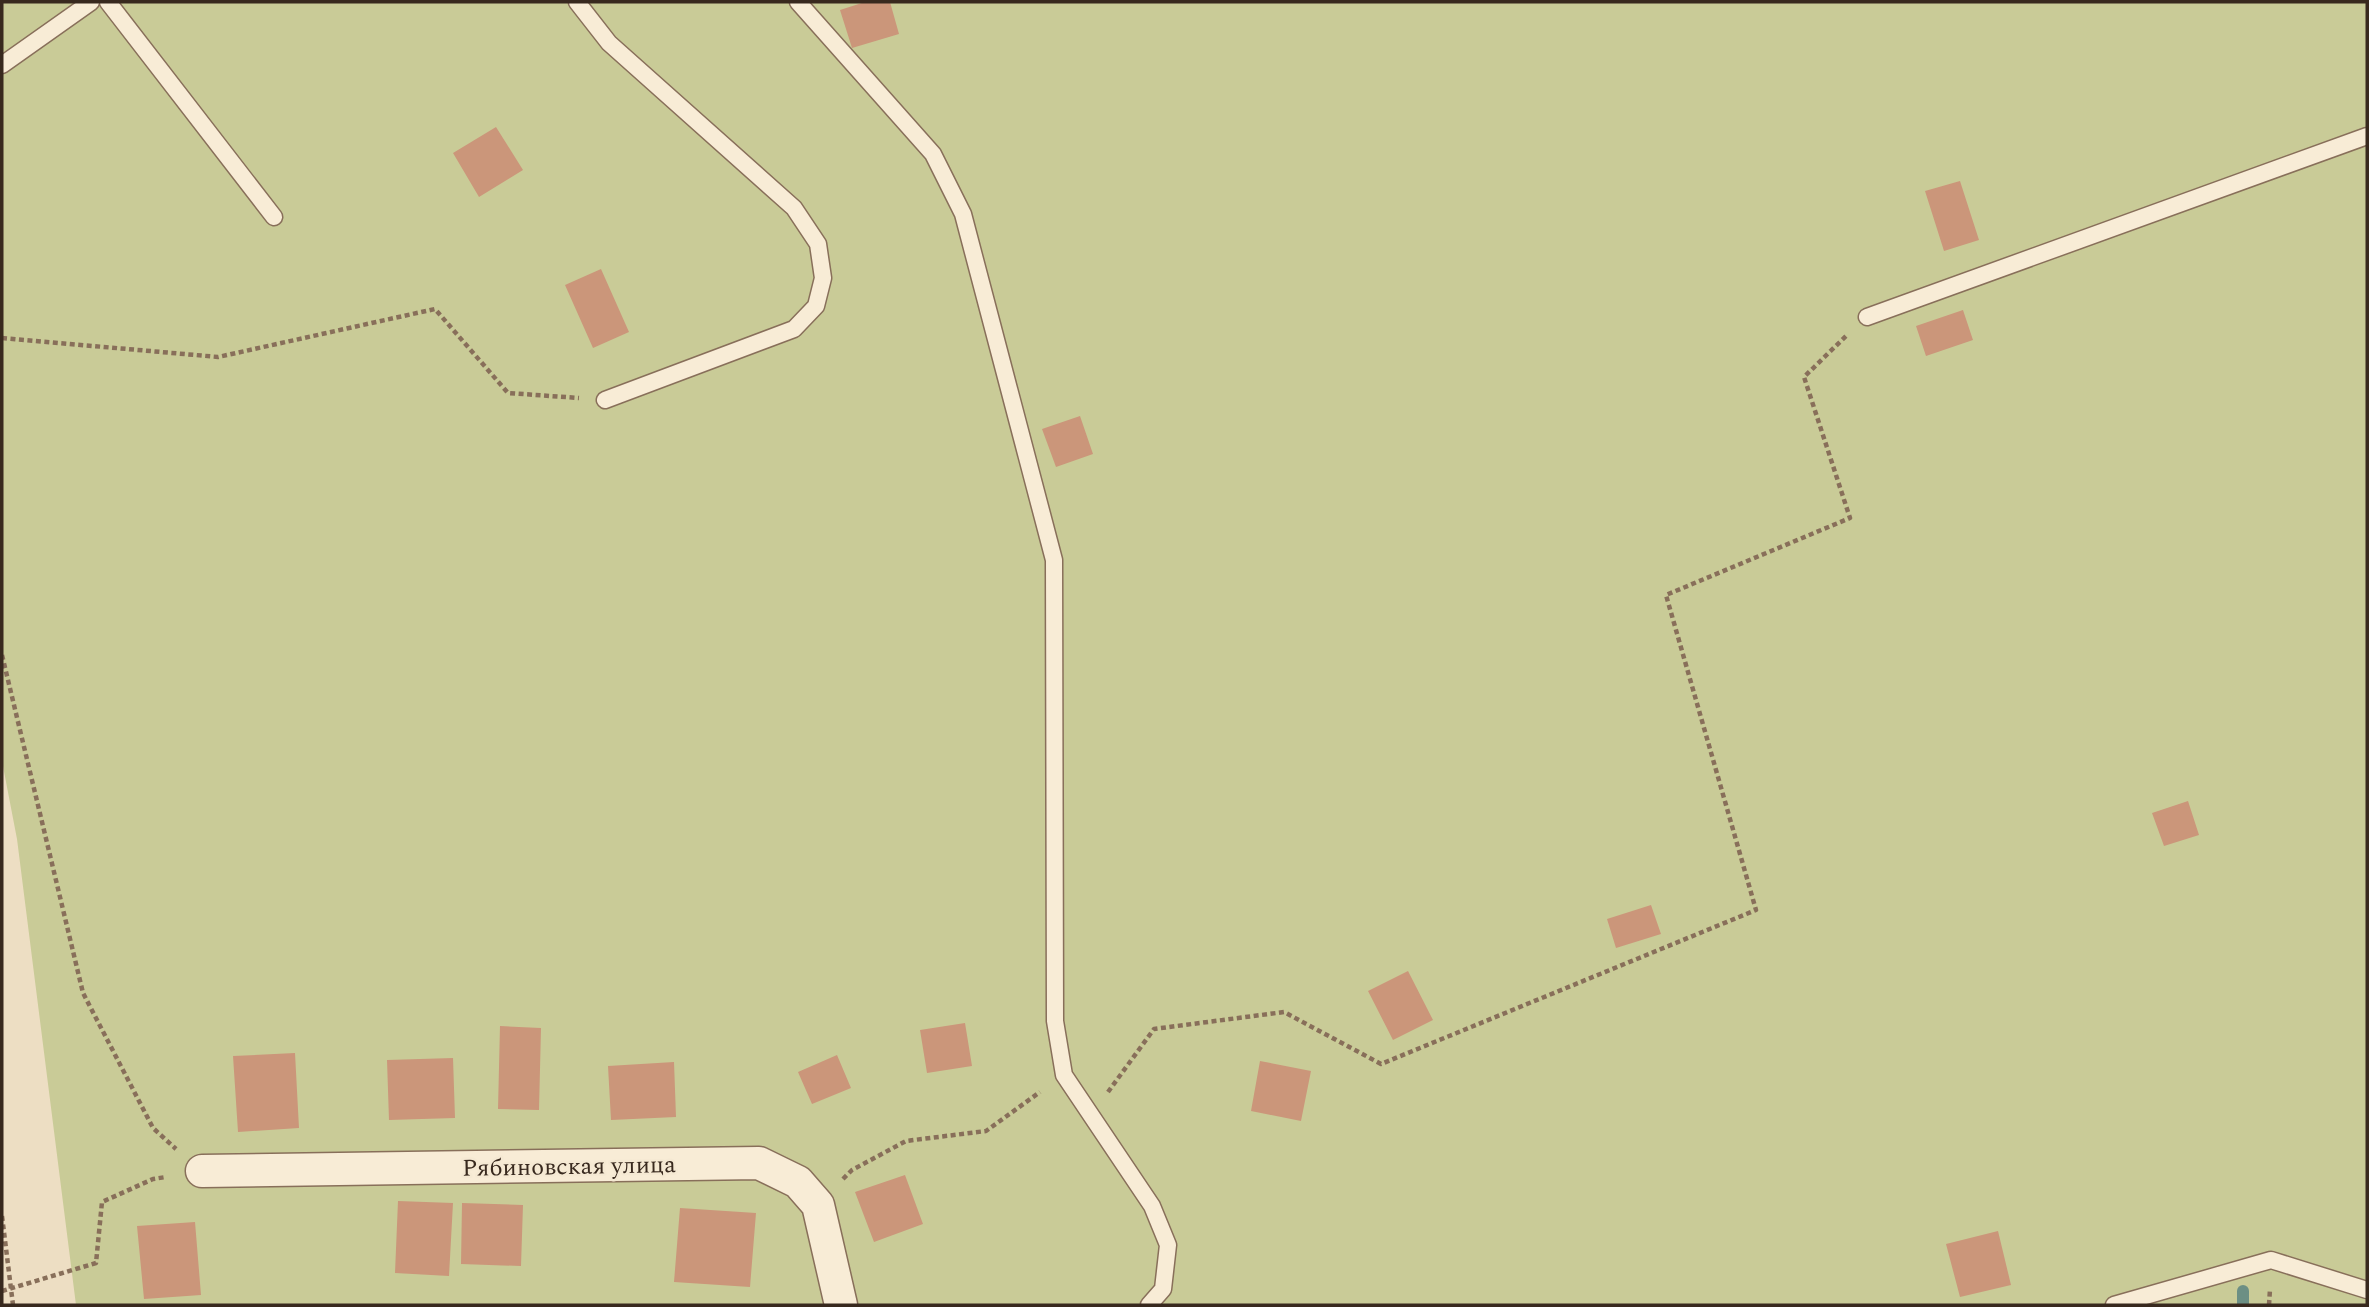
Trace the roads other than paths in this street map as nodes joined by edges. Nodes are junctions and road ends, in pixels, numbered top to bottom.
1 (92, 2) edge
2 (108, 2) edge
3 (577, 2) edge
4 (797, 2) edge
5 (2, 65) edge
6 (2367, 136) edge
7 (274, 217) dead end
8 (1867, 317) road end
9 (605, 400) road end
10 (202, 1171) road end
11 (2367, 1290) edge
12 (841, 1305) edge
13 (1149, 1305) edge
14 (2114, 1305) edge

1 - 5 lane
2 - 7 lane
3 - 9 lane
4 - 13 lane
6 - 8 lane
10 - 12 street, Рябиновская улица
11 - 14 lane

